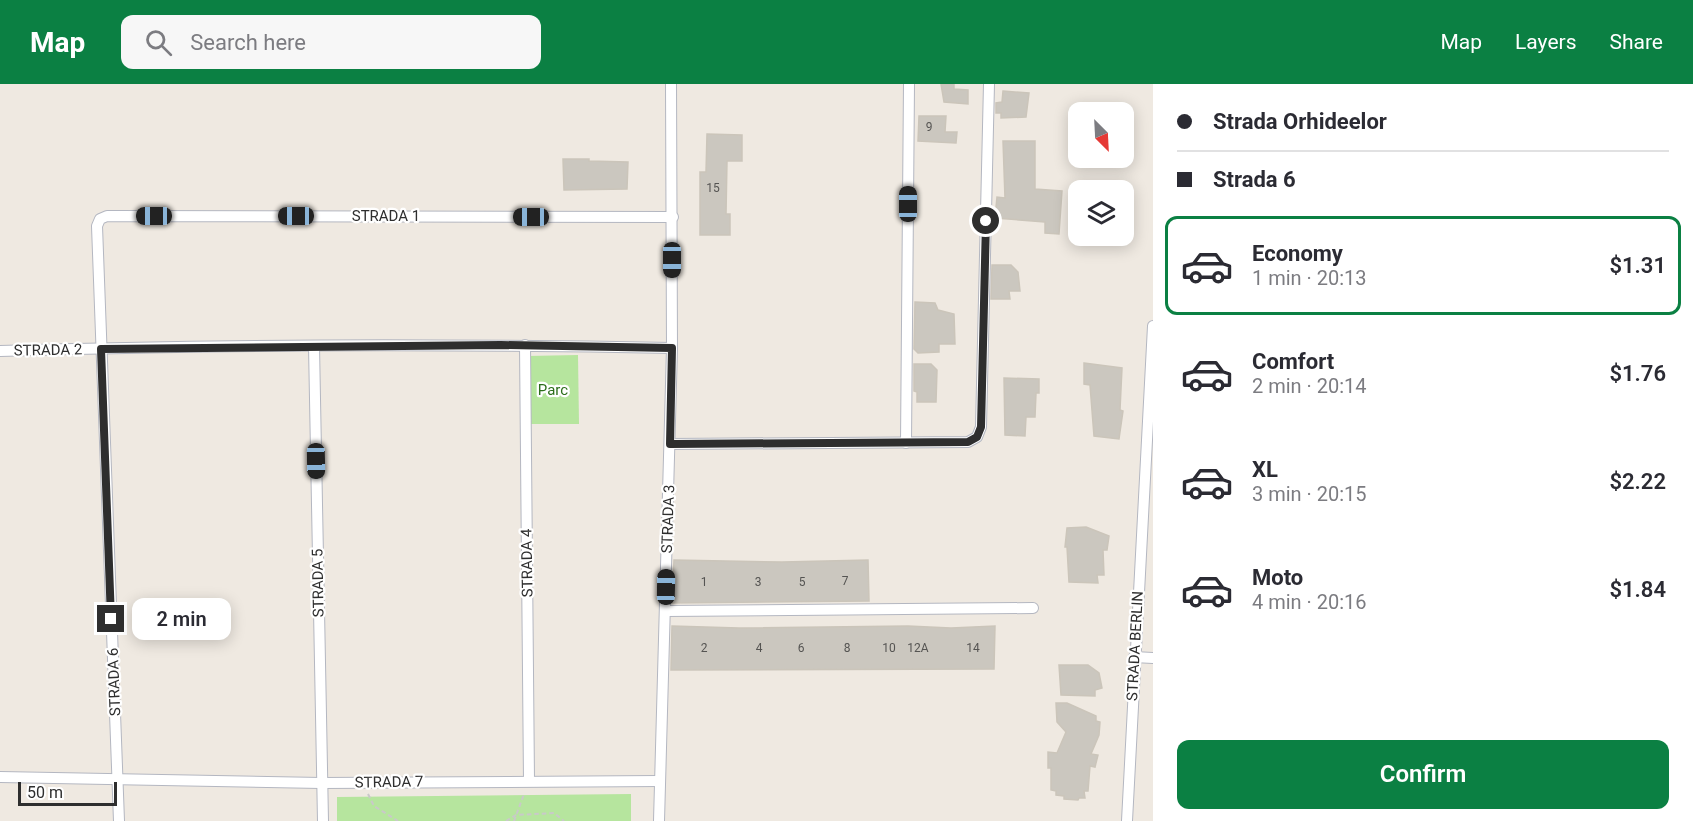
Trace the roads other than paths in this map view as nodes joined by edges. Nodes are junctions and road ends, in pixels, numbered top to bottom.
1 (671, 84) edge
2 (909, 84) edge
3 (989, 84) edge
4 (672, 217) junction
5 (100, 219) joint
6 (1153, 327) edge
7 (525, 345) junction
8 (314, 346) junction
9 (672, 348) junction
10 (101, 349) junction
11 (0, 351) edge
12 (906, 443) junction
13 (670, 444) junction
14 (1033, 608) dead end
15 (665, 611) junction
16 (1134, 657) junction
17 (1153, 658) edge
18 (0, 777) edge
19 (118, 779) junction
20 (529, 781) junction
21 (660, 781) junction
22 (321, 783) junction
23 (119, 821) edge
24 (323, 821) edge
25 (659, 821) edge
26 (1127, 821) edge

1 - 4 street, STRADA 3
2 - 12 street
3 - 12 street
4 - 5 street, STRADA 1
4 - 9 street, STRADA 3
5 - 10 street, STRADA 6
6 - 16 street, STRADA BERLIN
7 - 8 street, STRADA 2
7 - 9 street, STRADA 2
7 - 20 street, STRADA 4
8 - 10 street, STRADA 2
8 - 22 street, STRADA 5
9 - 13 street, STRADA 3
10 - 11 street, STRADA 2
10 - 19 street, STRADA 6
12 - 13 street
13 - 15 street, STRADA 3
14 - 15 street
15 - 21 street, STRADA 3
16 - 17 street
16 - 26 street, STRADA BERLIN
18 - 19 street, STRADA 7
19 - 22 street, STRADA 7
19 - 23 street, STRADA 6
20 - 21 street, STRADA 7
20 - 22 street, STRADA 7
21 - 25 street, STRADA 3
22 - 24 street, STRADA 5

